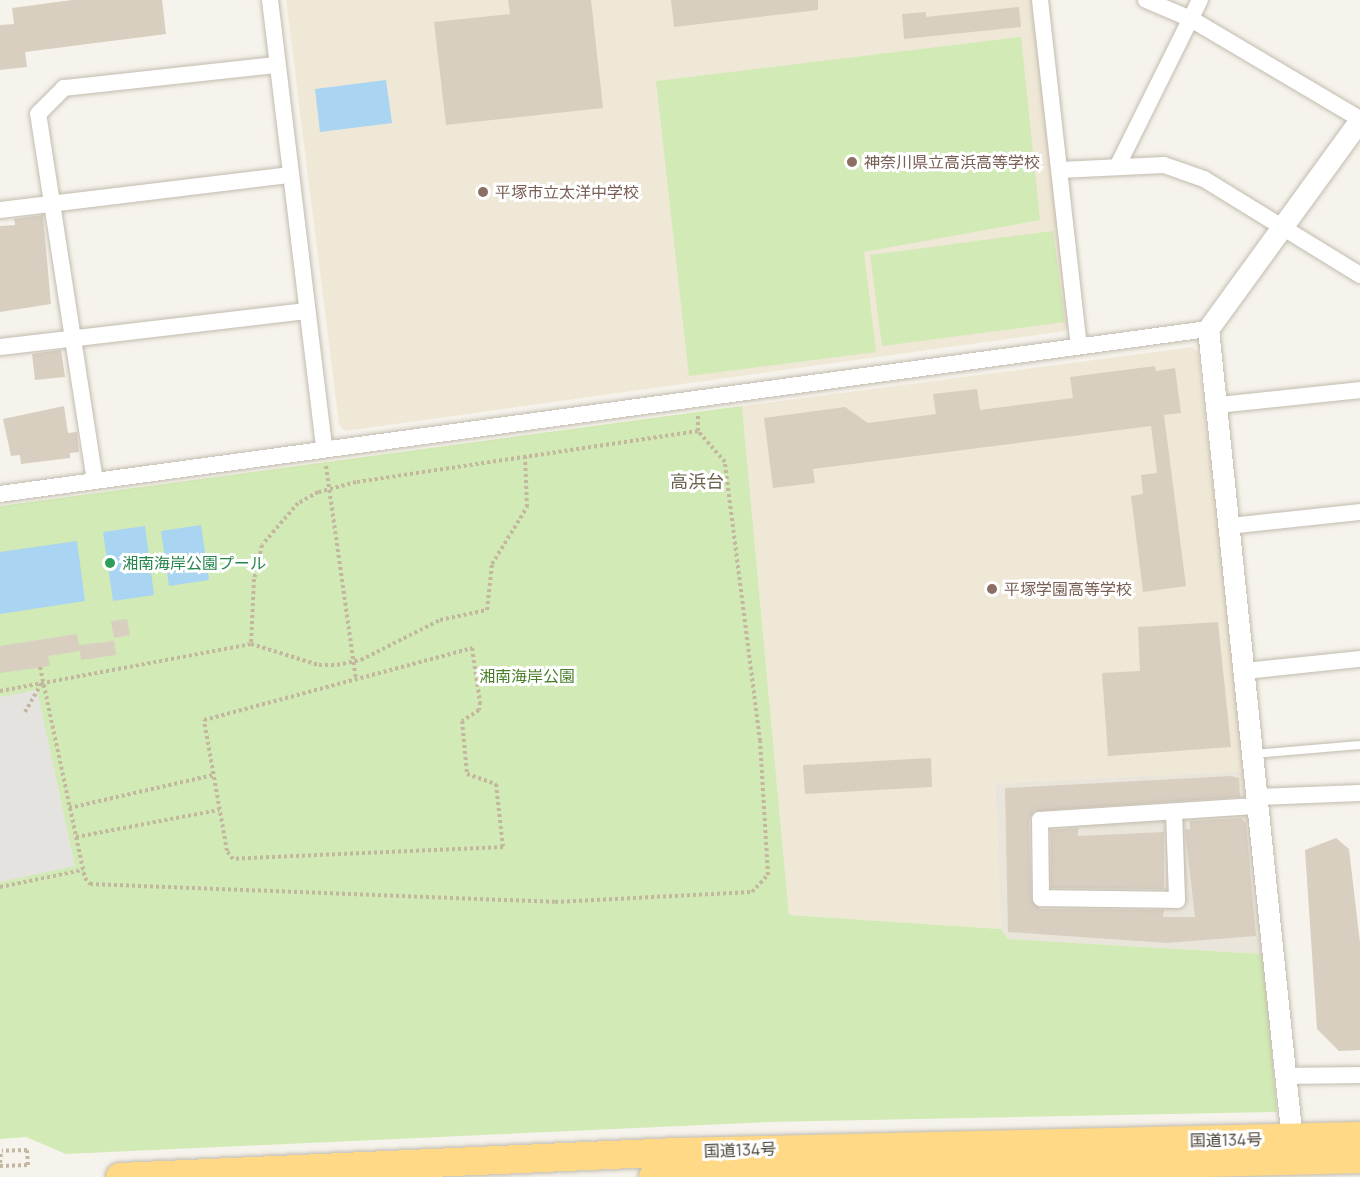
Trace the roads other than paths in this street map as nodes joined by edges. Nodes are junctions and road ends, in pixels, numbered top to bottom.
1 (270, 0) edge
2 (1040, 0) edge
3 (1146, 0) edge
4 (1200, 0) edge
5 (1191, 19) junction
6 (277, 64) junction
7 (1360, 120) edge
8 (1118, 165) junction
9 (1060, 170) junction
10 (291, 176) junction
11 (53, 203) junction
12 (0, 210) edge
13 (1283, 227) junction
14 (1360, 275) edge
15 (308, 311) junction
16 (1208, 328) junction
17 (73, 338) junction
18 (1079, 346) junction
19 (0, 347) edge
20 (1360, 390) edge
21 (1218, 405) junction
22 (324, 449) junction
23 (95, 481) junction
24 (0, 494) edge
25 (1360, 512) edge
26 (1229, 526) junction
27 (1360, 659) edge
28 (1245, 671) junction
29 (1360, 745) edge
30 (1254, 753) junction
31 (1360, 793) edge
32 (1259, 802) junction
33 (1174, 812) junction
34 (1360, 1075) edge
35 (1288, 1076) junction
36 (1360, 1136) edge
37 (1292, 1140) junction
38 (1360, 1159) edge
39 (120, 1177) edge
40 (652, 1177) edge

1 - 6 street
2 - 9 street
3 - 5 street
4 - 5 street
5 - 7 street
5 - 8 street
6 - 10 street
6 - 11 street
7 - 13 street
8 - 9 street
8 - 13 street
9 - 18 street
10 - 11 street
10 - 15 street
11 - 12 street
11 - 17 street
13 - 14 street
13 - 16 street
15 - 17 street
15 - 22 street
16 - 18 street
16 - 21 street
17 - 19 street
17 - 23 street
18 - 22 street
20 - 21 street
21 - 26 street
22 - 23 street
23 - 24 street
25 - 26 street
26 - 28 street
27 - 28 street
28 - 30 street
29 - 30 lane
30 - 32 street
31 - 32 street
32 - 33 street
32 - 35 street
33 - 33 street
34 - 35 street
35 - 37 street
36 - 37 highway, 国道134号
37 - 39 highway, 国道134号
38 - 40 highway, 国道134号

